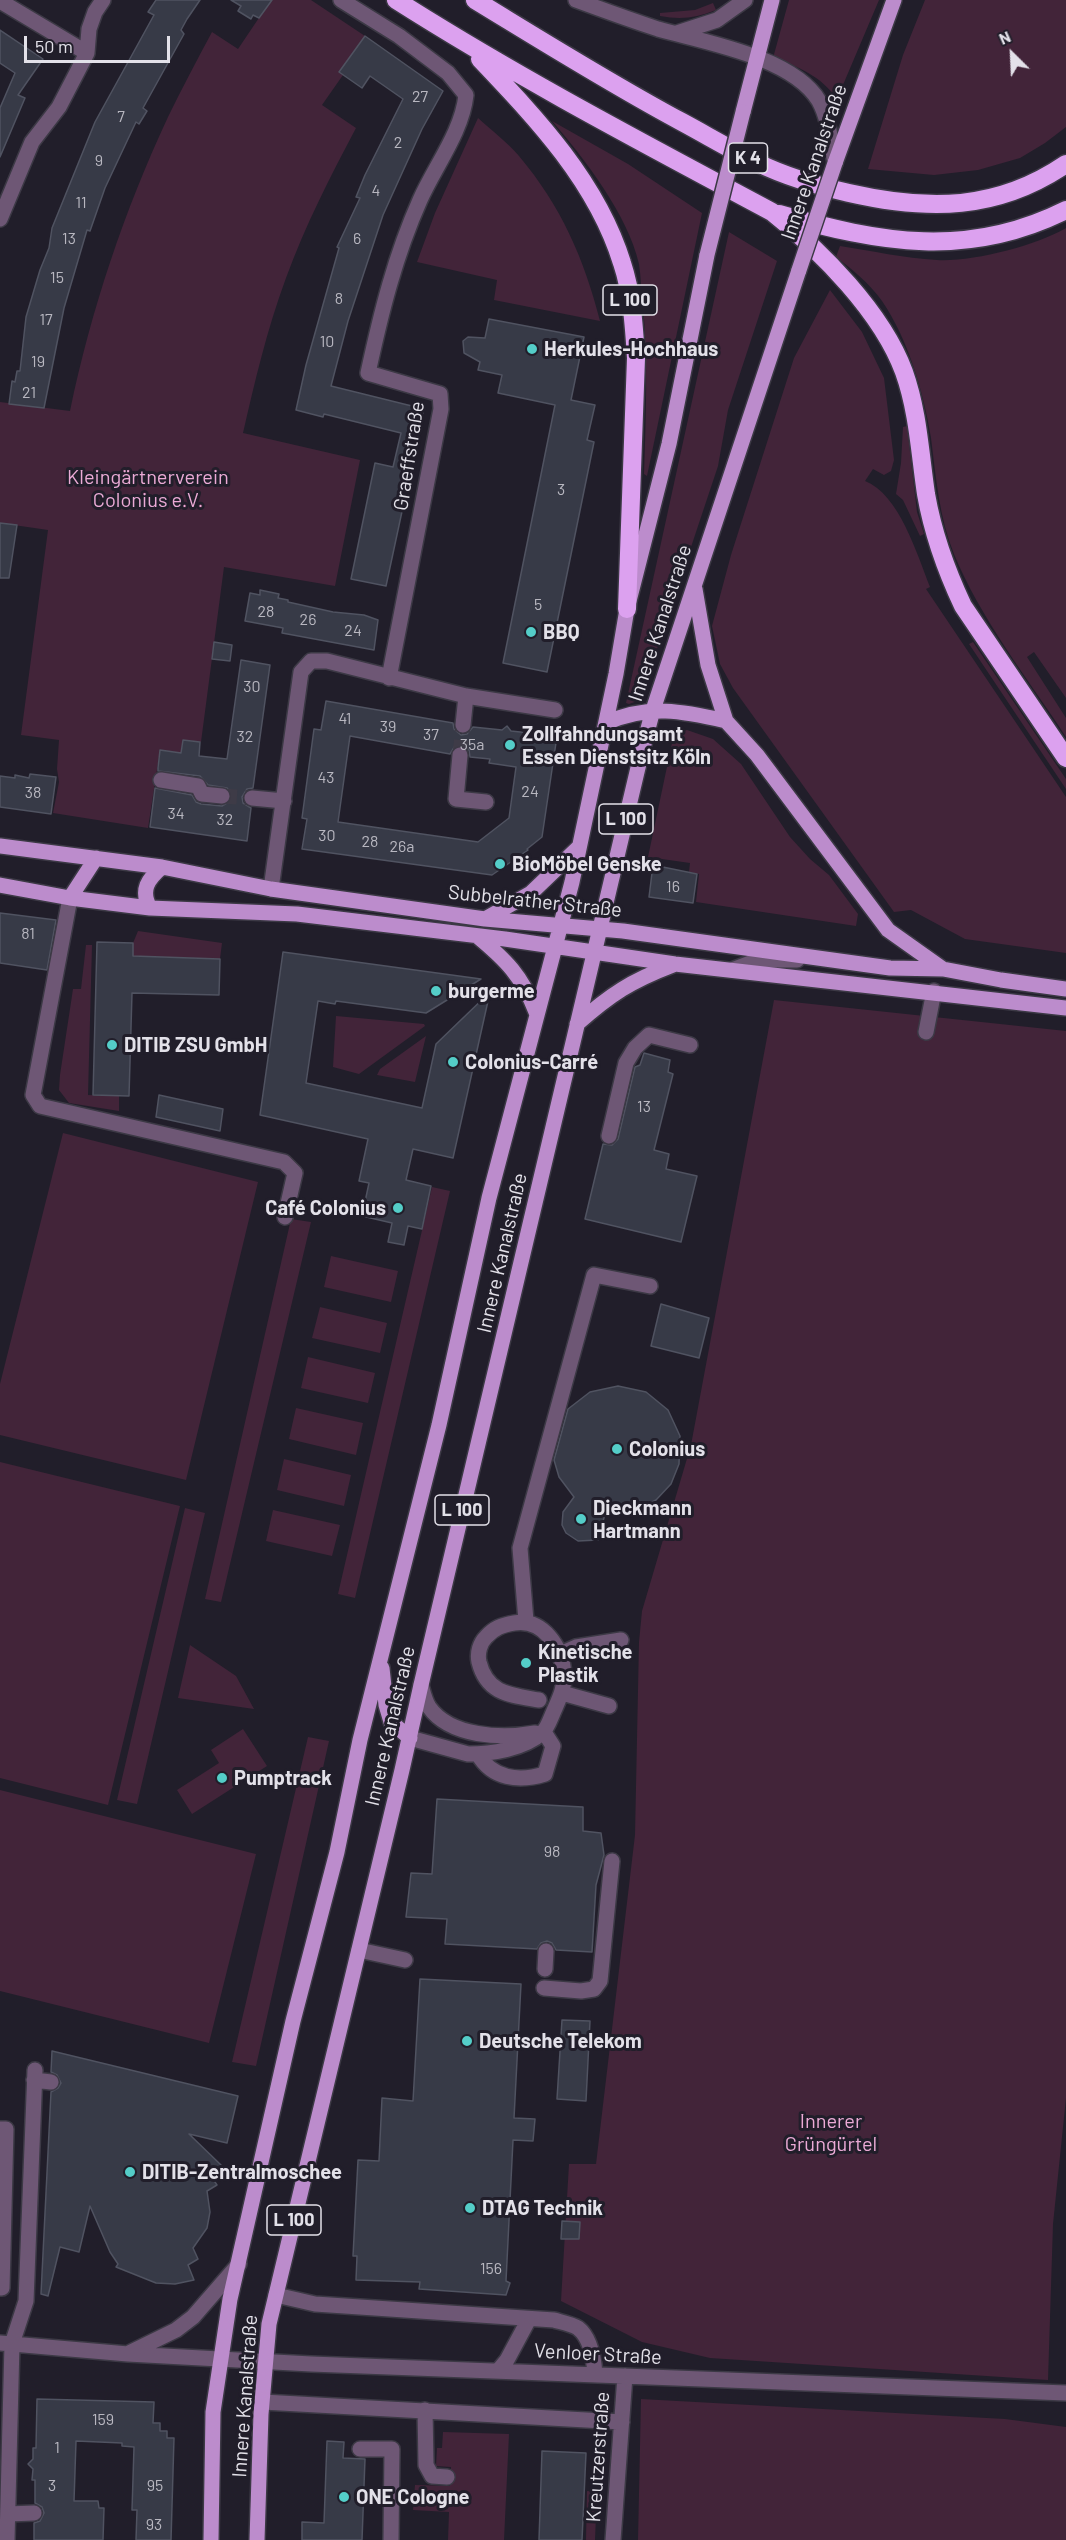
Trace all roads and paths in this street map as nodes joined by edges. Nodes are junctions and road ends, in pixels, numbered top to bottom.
1 (103, 0) edge
2 (341, 0) edge
3 (396, 0) edge
4 (475, 0) edge
5 (576, 0) edge
6 (745, 0) edge
7 (772, 0) edge
8 (894, 0) edge
9 (0, 1) edge
10 (677, 33) junction
11 (466, 45) junction
12 (87, 52) junction
13 (756, 57) junction
14 (836, 163) junction
15 (1066, 164) edge
16 (1066, 210) edge
17 (771, 212) junction
18 (0, 219) edge
19 (695, 586) junction
20 (627, 609) junction
21 (389, 678) junction
22 (466, 696) junction
23 (555, 710) dead end
24 (653, 710) junction
25 (726, 721) junction
26 (606, 723) junction
27 (463, 725) tunnel mouth
28 (460, 755) tunnel mouth
29 (1066, 758) edge
30 (161, 780) dead end
31 (222, 796) tunnel mouth
32 (252, 798) tunnel mouth
33 (284, 801) junction
34 (486, 801) dead end
35 (0, 846) edge
36 (579, 847) junction
37 (96, 858) junction
38 (162, 867) junction
39 (0, 885) edge
40 (271, 889) junction
41 (70, 898) junction
42 (150, 908) junction
43 (485, 919) junction
44 (560, 925) junction
45 (600, 929) junction
46 (477, 936) junction
47 (554, 946) junction
48 (595, 951) junction
49 (818, 959) junction
50 (675, 964) junction
51 (943, 969) junction
52 (732, 970) junction
53 (1066, 989) edge
54 (934, 992) junction
55 (1066, 1008) edge
56 (536, 1012) junction
57 (577, 1024) junction
58 (926, 1032) dead end
59 (690, 1044) dead end
60 (609, 1136) dead end
61 (285, 1217) dead end
62 (650, 1286) dead end
63 (526, 1621) junction
64 (621, 1640) dead end
65 (558, 1655) junction
66 (380, 1659) junction
67 (421, 1685) junction
68 (562, 1693) junction
69 (539, 1700) dead end
70 (609, 1706) dead end
71 (544, 1732) junction
72 (410, 1738) junction
73 (478, 1754) junction
74 (612, 1861) dead end
75 (359, 1950) junction
76 (546, 1951) dead end
77 (405, 1960) dead end
78 (544, 1969) dead end
79 (544, 1988) dead end
80 (51, 2082) dead end
81 (0, 2129) edge
82 (2, 2211) edge
83 (238, 2264) junction
84 (0, 2288) edge
85 (276, 2295) junction
86 (529, 2319) junction
87 (6, 2344) edge
88 (128, 2354) junction
89 (220, 2359) junction
90 (267, 2362) junction
91 (498, 2371) junction
92 (595, 2374) junction
93 (626, 2376) junction
94 (1066, 2393) edge
95 (263, 2402) junction
96 (425, 2410) junction
97 (622, 2422) junction
98 (360, 2449) dead end
99 (447, 2477) dead end
100 (34, 2513) dead end
101 (8, 2514) junction
102 (7, 2540) edge
103 (211, 2540) edge
104 (257, 2540) edge
105 (392, 2540) edge
106 (613, 2540) edge

1 - 12 street
2 - 21 street, Graeffstraße
3 - 11 highway, K 4
4 - 15 highway, K 4
5 - 10 street
6 - 10 street
7 - 13 main road, Innere Kanalstraße / L 100
8 - 14 main road, Innere Kanalstraße / L 100
9 - 12 street
10 - 13 street
11 - 17 highway, K 4
11 - 20 highway, L 100
12 - 18 street
13 - 14 street
13 - 20 main road, Innere Kanalstraße / L 100, bridge
14 - 19 main road, Innere Kanalstraße / L 100, bridge
16 - 17 highway, K 4
17 - 29 highway
19 - 24 main road, Innere Kanalstraße / L 100
19 - 25 main road
20 - 26 main road, Innere Kanalstraße / L 100
21 - 22 street
21 - 33 street
22 - 23 street
22 - 27 street
24 - 25 main road
24 - 26 main road
24 - 45 main road, Innere Kanalstraße / L 100
25 - 51 main road
26 - 36 main road, Innere Kanalstraße / L 100
28 - 34 street
30 - 31 street
32 - 33 street
33 - 40 street
35 - 37 main road, Subbelrather Straße
36 - 43 main road, L 100
36 - 44 main road, Innere Kanalstraße / L 100
37 - 38 main road, Subbelrather Straße
37 - 41 main road
38 - 40 main road, Subbelrather Straße
38 - 42 main road
39 - 41 main road, Subbelrather Straße
40 - 43 main road, Subbelrather Straße
41 - 42 main road, Subbelrather Straße
41 - 61 street
42 - 46 main road, Subbelrather Straße
43 - 44 main road, Subbelrather Straße
44 - 45 main road, Subbelrather Straße
44 - 47 main road, Innere Kanalstraße / L 100
45 - 48 main road, Innere Kanalstraße / L 100
45 - 49 main road, Subbelrather Straße
46 - 47 main road, Subbelrather Straße
46 - 56 main road
47 - 48 main road, Subbelrather Straße
47 - 56 main road, Innere Kanalstraße / L 100
48 - 50 main road, Subbelrather Straße
48 - 57 main road, Innere Kanalstraße / L 100
49 - 51 main road, Subbelrather Straße
49 - 52 street
50 - 52 main road, Subbelrather Straße
50 - 57 main road
51 - 53 main road, Subbelrather Straße
52 - 54 main road, Subbelrather Straße
54 - 55 main road, Subbelrather Straße
54 - 58 street
56 - 66 main road, Innere Kanalstraße / L 100
57 - 67 main road, Innere Kanalstraße / L 100
59 - 60 street
62 - 63 street
63 - 65 street
63 - 69 street
64 - 65 street
65 - 68 street
66 - 72 main road
66 - 83 main road, Innere Kanalstraße / L 100
67 - 71 street
67 - 72 main road, Innere Kanalstraße / L 100
68 - 70 street
68 - 71 street
71 - 73 street
71 - 73 street
72 - 73 street
72 - 75 main road, Innere Kanalstraße / L 100
74 - 79 street
75 - 77 street
75 - 85 main road, Innere Kanalstraße / L 100
76 - 78 street
80 - 87 street
81 - 82 street
82 - 84 street
83 - 88 street
83 - 89 main road, Innere Kanalstraße / L 100
85 - 86 street
85 - 90 main road, Innere Kanalstraße / L 100
86 - 91 street
86 - 92 street
87 - 88 street, Venloer Straße
87 - 101 street
88 - 89 street, Venloer Straße
89 - 90 street, Venloer Straße
89 - 103 main road, Innere Kanalstraße / L 100
90 - 91 street, Venloer Straße
90 - 95 main road, Innere Kanalstraße / L 100
91 - 92 street, Venloer Straße
92 - 93 street, Venloer Straße
93 - 94 street, Venloer Straße
93 - 97 street, Kreutzerstraße
95 - 96 street
95 - 104 main road, Innere Kanalstraße / L 100
96 - 97 street
96 - 99 street
97 - 106 street, Kreutzerstraße
98 - 105 street
100 - 101 street
101 - 102 street

